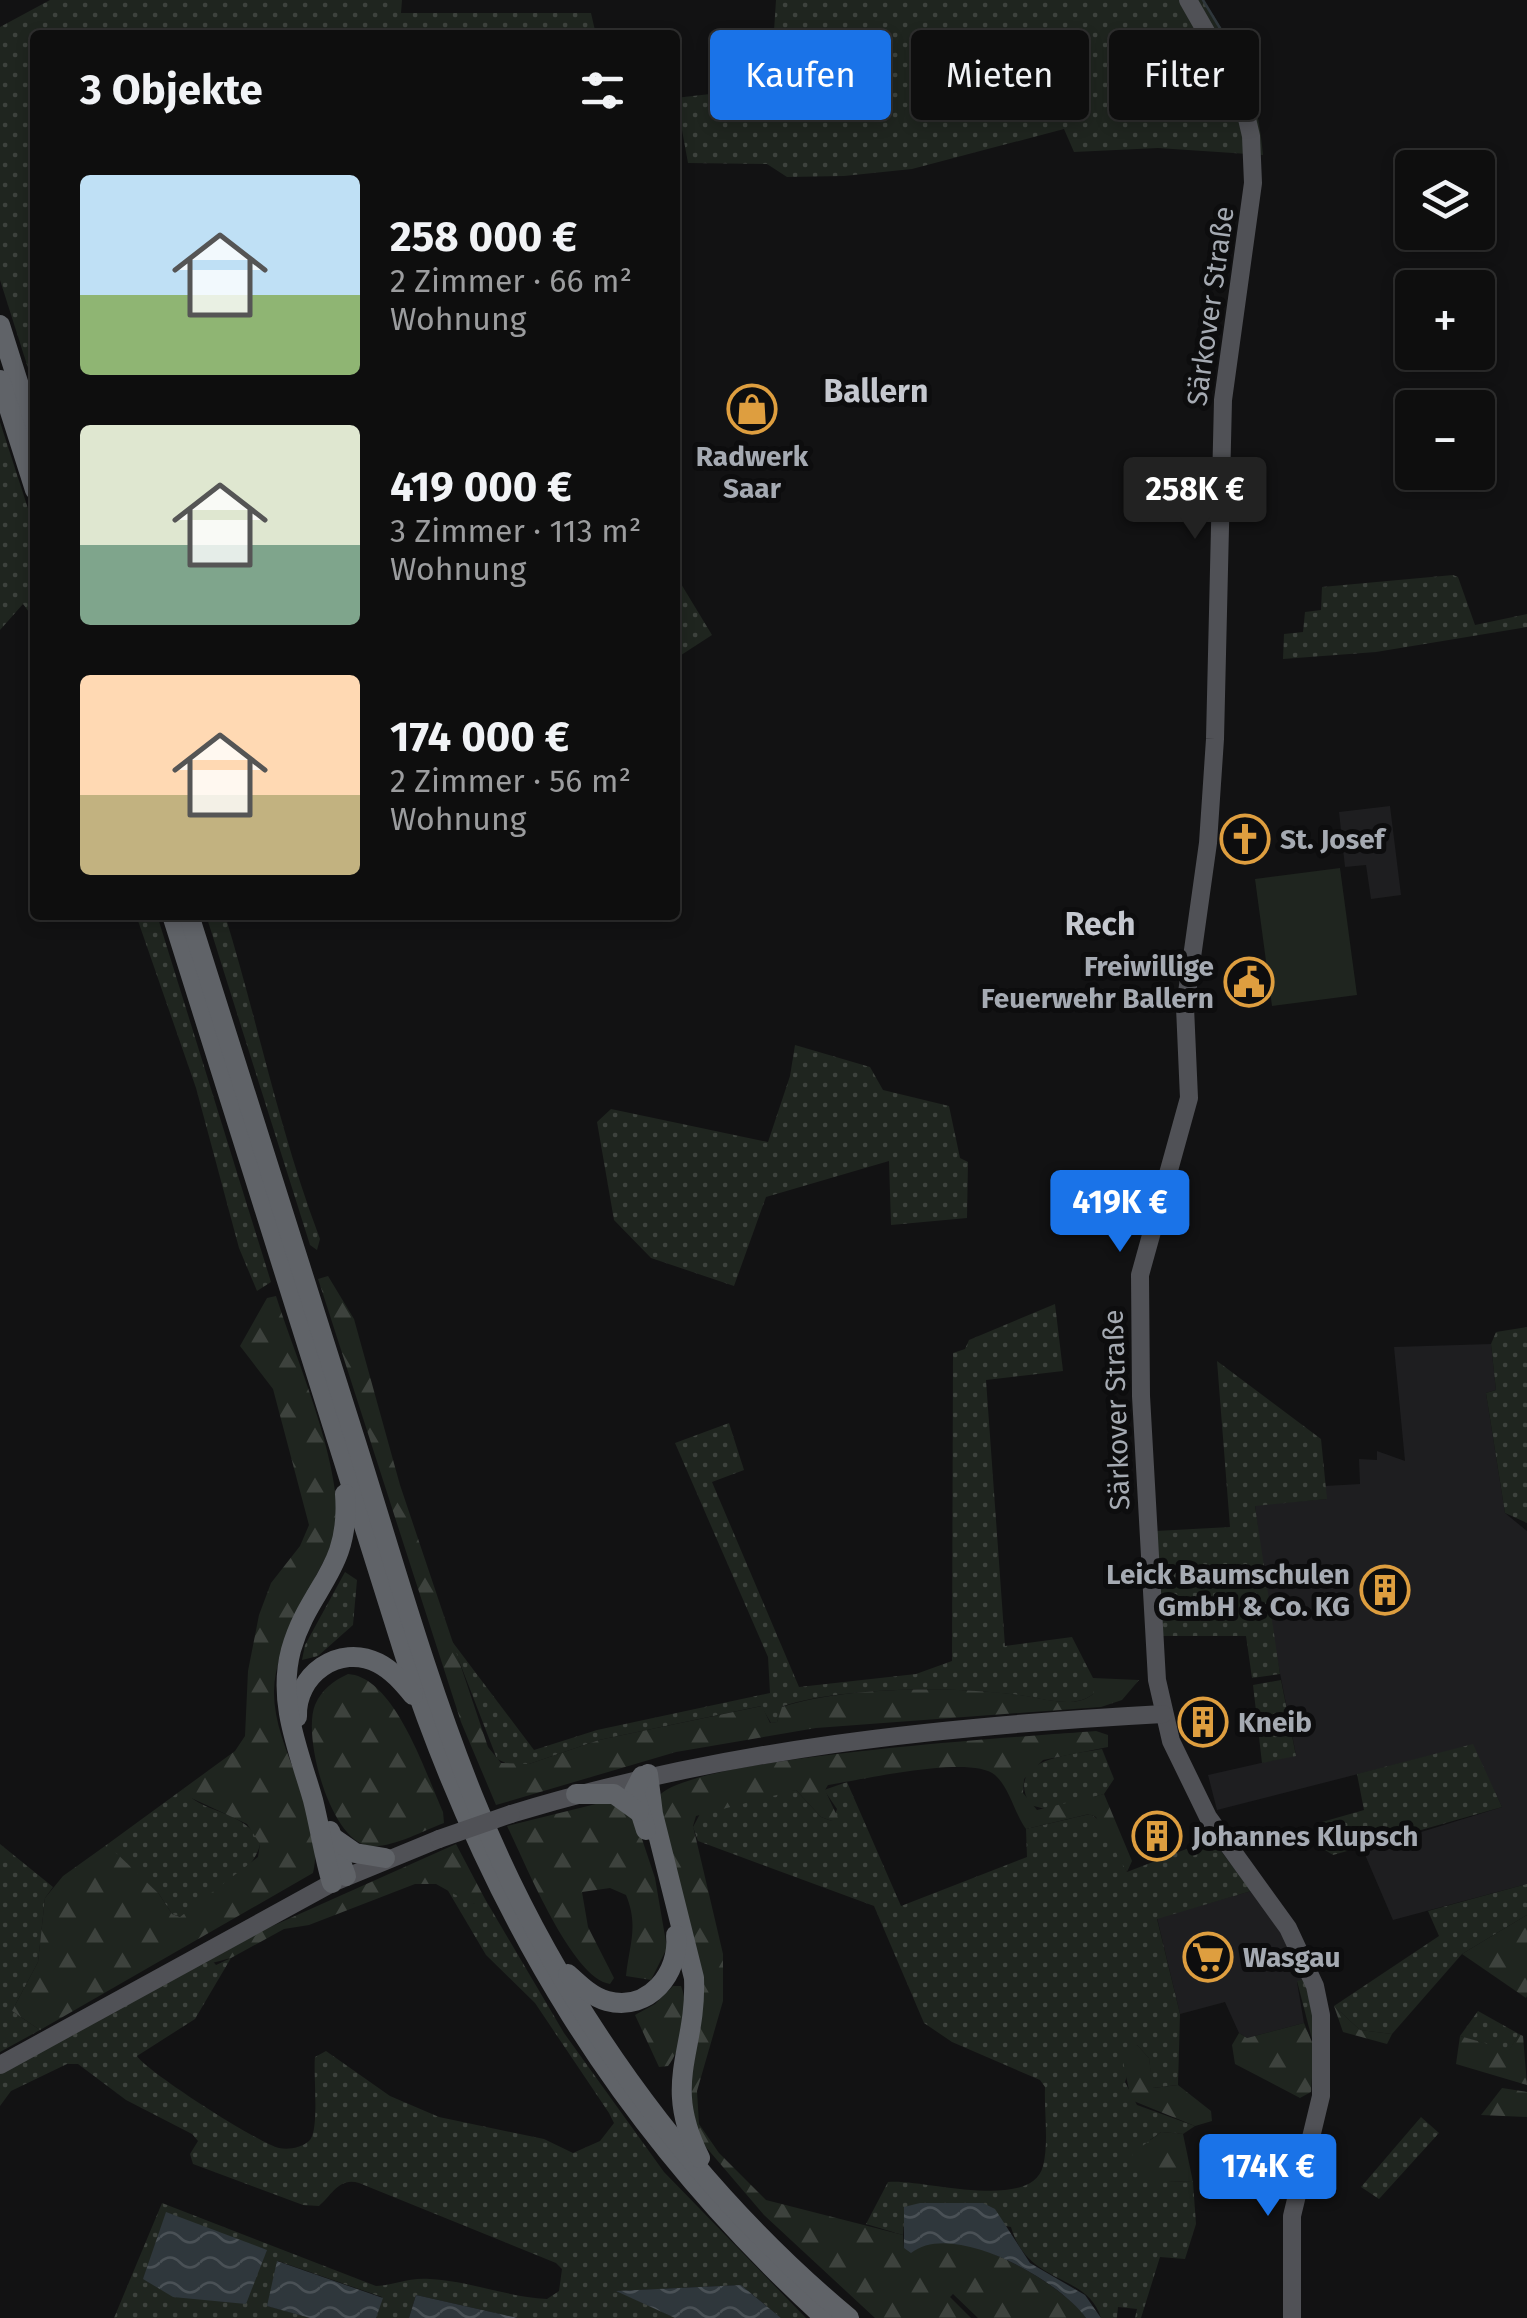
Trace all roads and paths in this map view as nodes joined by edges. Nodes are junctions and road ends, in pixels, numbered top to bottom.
1 (1188, 0) edge
2 (0, 326) edge
3 (0, 380) edge
4 (30, 420) edge
5 (30, 474) edge
6 (174, 920) edge
7 (190, 920) edge
8 (290, 1262) junction
9 (302, 1300) junction
10 (343, 1458) junction
11 (421, 1704) junction
12 (1164, 1714) junction
13 (645, 1775) junction
14 (576, 1794) junction
15 (639, 1812) junction
16 (332, 1837) junction
17 (384, 1858) junction
18 (339, 1879) junction
19 (552, 1960) junction
20 (0, 2065) edge
21 (718, 2190) junction
22 (825, 2318) edge
23 (848, 2318) edge
24 (1292, 2318) edge

1 - 12 main road, Särkover Straße
2 - 4 highway
3 - 5 highway
6 - 8 highway
7 - 8 highway
8 - 9 highway
9 - 10 highway
9 - 19 highway
10 - 11 highway
10 - 18 highway
11 - 16 highway
11 - 22 highway
12 - 13 main road
12 - 24 main road, Särkover Straße
13 - 14 main road
13 - 15 highway
13 - 21 highway
14 - 15 highway
14 - 17 main road, bridge
15 - 19 highway
16 - 17 highway
16 - 18 highway
17 - 18 main road
18 - 20 main road
19 - 21 highway
21 - 23 highway

